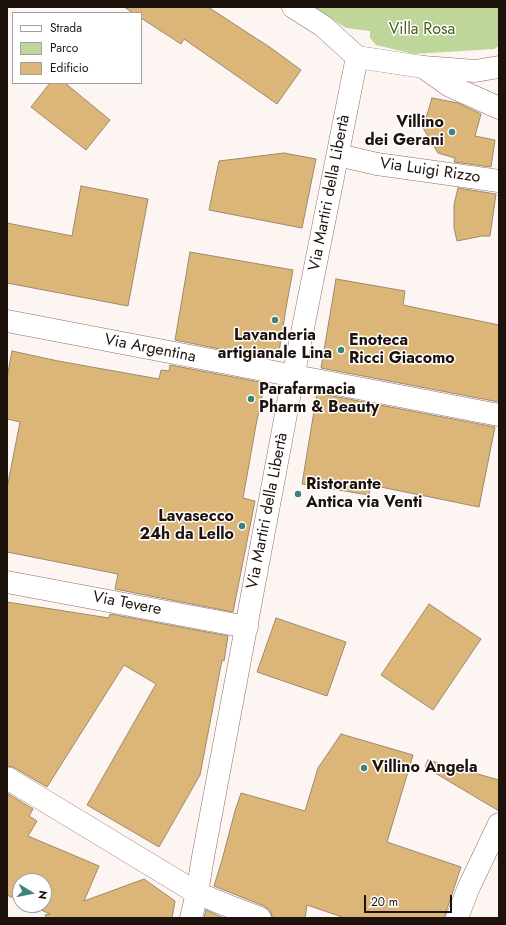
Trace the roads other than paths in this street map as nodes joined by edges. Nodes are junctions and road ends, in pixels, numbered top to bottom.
1 (293, 7) edge
2 (357, 57) junction
3 (423, 67) junction
4 (499, 67) edge
5 (499, 108) edge
6 (338, 155) junction
7 (499, 181) edge
8 (7, 321) edge
9 (294, 376) junction
10 (499, 415) edge
11 (7, 582) edge
12 (246, 627) junction
13 (7, 778) edge
14 (499, 824) edge
15 (197, 893) junction
16 (191, 918) edge
17 (260, 918) edge
18 (457, 918) edge

1 - 2 street
2 - 3 street
2 - 6 street, Via Martiri della Libertà
3 - 4 street
3 - 5 street
6 - 7 street, Via Luigi Rizzo
6 - 9 street, Via Martiri della Libertà
8 - 9 street, Via Argentina
9 - 10 street, Via Argentina
9 - 12 street, Via Martiri della Libertà
11 - 12 street, Via Tevere
12 - 15 street, Via Martiri della Libertà
13 - 15 street
14 - 18 street
15 - 16 street, Via Martiri della Libertà
15 - 17 street

